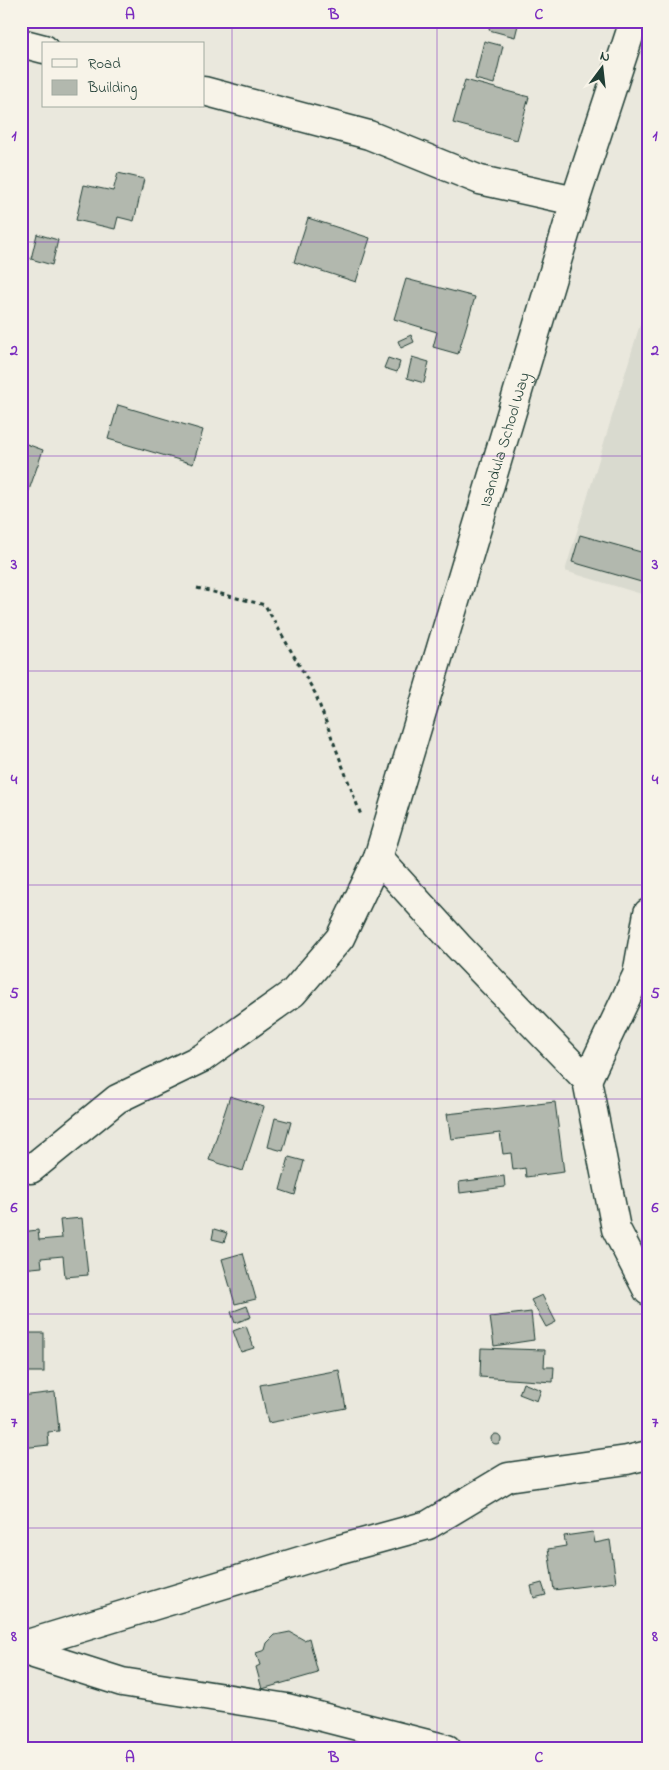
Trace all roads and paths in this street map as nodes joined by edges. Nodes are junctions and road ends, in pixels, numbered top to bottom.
1 (634, 21) edge
2 (21, 43) edge
3 (42, 48) edge
4 (205, 91) edge
5 (576, 201) junction
6 (197, 588) dead end
7 (378, 858) junction
8 (648, 913) edge
9 (587, 1080) junction
10 (31, 1169) dead end
11 (648, 1291) edge
12 (648, 1454) edge
13 (21, 1648) edge
14 (447, 1749) edge

1 - 5 street, Isandula School Way
2 - 3 street
4 - 5 street
5 - 7 street, Isandula School Way
6 - 7 path
7 - 9 street
7 - 10 street, Isandula School Way
8 - 9 street
9 - 11 street
12 - 13 street
13 - 14 street

